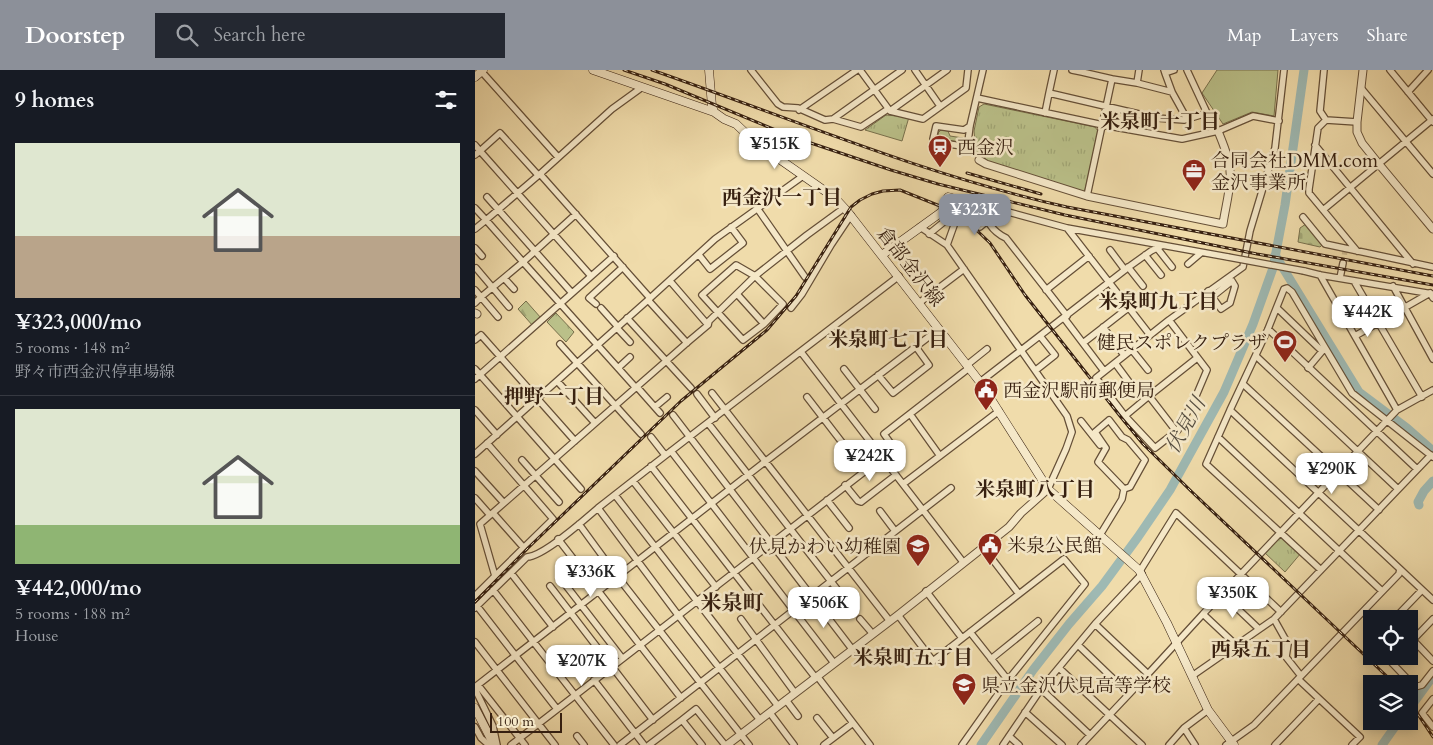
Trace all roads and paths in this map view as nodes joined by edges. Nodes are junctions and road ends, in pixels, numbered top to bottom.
1 (593, 70) edge
2 (709, 70) edge
3 (751, 70) edge
4 (859, 70) edge
5 (902, 70) edge
6 (915, 70) edge
7 (947, 70) edge
8 (968, 70) edge
9 (983, 70) edge
10 (1054, 70) edge
11 (1072, 70) edge
12 (1139, 70) edge
13 (1174, 70) edge
14 (1187, 70) edge
15 (1284, 70) edge
16 (1324, 70) edge
17 (1363, 70) edge
18 (1390, 70) edge
19 (1428, 70) edge
20 (483, 71) edge
21 (1082, 71) edge
22 (1164, 72) edge
23 (475, 77) edge
24 (1112, 79) junction
25 (1137, 83) junction
26 (925, 85) junction
27 (641, 88) junction
28 (1361, 88) junction
29 (875, 90) junction
30 (1172, 92) junction
31 (1408, 92) junction
32 (1049, 93) junction
33 (977, 98) junction
34 (940, 106) junction
35 (1106, 107) junction
36 (799, 110) junction
37 (889, 110) junction
38 (714, 112) junction
39 (1045, 113) junction
40 (1207, 113) junction
41 (833, 119) junction
42 (1187, 119) junction
43 (1326, 120) junction
44 (1432, 120) edge
45 (1279, 121) junction
46 (1357, 122) junction
47 (1103, 125) junction
48 (970, 126) junction
49 (1218, 131) junction
50 (1405, 141) junction
51 (475, 145) edge
52 (1315, 145) junction
53 (477, 153) edge
54 (558, 157) junction
55 (979, 160) dead end
56 (1378, 163) junction
57 (1433, 174) edge
58 (539, 175) junction
59 (803, 176) junction
60 (1350, 187) junction
61 (517, 193) junction
62 (1087, 196) junction
63 (487, 197) dead end
64 (475, 208) edge
65 (757, 208) junction
66 (844, 208) junction
67 (498, 210) junction
68 (1323, 210) junction
69 (942, 211) joint
70 (576, 214) junction
71 (851, 215) junction
72 (1303, 217) dead end
73 (486, 220) junction
74 (987, 221) junction
75 (731, 227) junction
76 (920, 227) junction
77 (1067, 228) junction
78 (1433, 229) edge
79 (475, 230) edge
80 (553, 234) junction
81 (929, 234) junction
82 (947, 245) junction
83 (1159, 246) junction
84 (475, 248) edge
85 (787, 250) junction
86 (1110, 250) dead end
87 (1357, 251) junction
88 (534, 252) junction
89 (1201, 253) junction
90 (699, 255) junction
91 (882, 255) junction
92 (1145, 255) junction
93 (482, 256) dead end
94 (614, 256) junction
95 (1089, 256) junction
96 (523, 262) junction
97 (1343, 263) tunnel mouth
98 (1188, 264) dead end
99 (1413, 264) junction
100 (623, 267) junction
101 (1172, 267) dead end
102 (476, 268) edge
103 (1127, 268) junction
104 (1433, 268) edge
105 (964, 269) junction
106 (1161, 275) dead end
107 (1320, 275) junction
108 (591, 276) junction
109 (755, 276) junction
110 (899, 276) junction
111 (805, 277) dead end
112 (504, 278) junction
113 (1340, 278) junction
114 (670, 281) junction
115 (1354, 281) junction
116 (1109, 283) junction
117 (1143, 286) dead end
118 (1393, 286) junction
119 (493, 288) junction
120 (515, 289) dead end
121 (475, 290) edge
122 (1046, 290) junction
123 (572, 293) junction
124 (737, 294) junction
125 (1210, 294) junction
126 (1432, 295) edge
127 (481, 298) junction
128 (649, 299) junction
129 (475, 303) edge
130 (561, 303) junction
131 (919, 303) junction
132 (509, 307) dead end
133 (1404, 307) junction
134 (791, 308) dead end
135 (1128, 308) junction
136 (1277, 308) junction
137 (718, 313) junction
138 (498, 317) dead end
139 (1066, 317) junction
140 (627, 318) junction
141 (1169, 320) junction
142 (1379, 322) junction
143 (763, 324) junction
144 (708, 325) junction
145 (617, 327) junction
146 (1103, 327) junction
147 (939, 329) junction
148 (1268, 329) junction
149 (1150, 335) junction
150 (1040, 336) junction
151 (1355, 336) junction
152 (475, 340) edge
153 (630, 342) dead end
154 (687, 343) junction
155 (1083, 343) junction
156 (560, 344) dead end
157 (597, 345) junction
158 (916, 347) junction
159 (987, 349) dead end
160 (1323, 349) junction
161 (1132, 350) junction
162 (1021, 351) junction
163 (801, 352) junction
164 (1125, 356) junction
165 (1256, 356) junction
166 (501, 357) junction
167 (630, 357) dead end
168 (1197, 358) junction
169 (1433, 359) edge
170 (667, 361) junction
171 (577, 363) junction
172 (1115, 363) junction
173 (968, 367) junction
174 (617, 368) junction
175 (844, 368) dead end
176 (1308, 368) junction
177 (475, 369) edge
178 (1036, 370) junction
179 (1148, 370) dead end
180 (1104, 371) junction
181 (879, 375) junction
182 (477, 377) edge
183 (557, 381) junction
184 (980, 382) junction
185 (1243, 384) junction
186 (1132, 386) dead end
187 (636, 388) junction
188 (691, 388) dead end
189 (860, 389) junction
190 (1433, 390) edge
191 (712, 393) dead end
192 (697, 394) dead end
193 (1149, 396) junction
194 (1423, 396) junction
195 (667, 397) dead end
196 (807, 397) dead end
197 (537, 399) junction
198 (841, 403) junction
199 (615, 406) junction
200 (655, 407) junction
201 (726, 409) junction
202 (875, 409) dead end
203 (475, 410) edge
204 (1230, 410) junction
205 (999, 411) junction
206 (1396, 412) junction
207 (660, 413) dead end
208 (910, 414) junction
209 (673, 415) dead end
210 (517, 416) junction
211 (1125, 416) junction
212 (823, 417) junction
213 (715, 418) junction
214 (1388, 420) junction
215 (1081, 421) dead end
216 (595, 423) junction
217 (708, 423) junction
218 (1176, 431) junction
219 (1377, 432) junction
220 (641, 434) dead end
221 (497, 435) junction
222 (689, 437) junction
223 (1218, 437) junction
224 (651, 438) dead end
225 (575, 441) junction
226 (487, 443) junction
227 (894, 448) dead end
228 (1106, 448) junction
229 (671, 451) junction
230 (1358, 452) junction
231 (475, 454) edge
232 (665, 455) junction
233 (941, 456) junction
234 (1432, 456) edge
235 (882, 458) junction
236 (555, 459) junction
237 (522, 460) dead end
238 (766, 461) junction
239 (651, 466) junction
240 (1417, 469) junction
241 (475, 471) edge
242 (863, 471) junction
243 (1338, 472) junction
244 (536, 475) junction
245 (748, 475) junction
246 (896, 476) junction
247 (633, 480) junction
248 (903, 484) junction
249 (845, 485) junction
250 (524, 486) junction
251 (951, 488) dead end
252 (581, 489) dead end
253 (729, 489) junction
254 (1048, 489) junction
255 (1124, 489) junction
256 (1398, 489) junction
257 (1319, 493) junction
258 (615, 495) junction
259 (475, 498) edge
260 (827, 500) junction
261 (559, 502) dead end
262 (504, 503) junction
263 (711, 504) junction
264 (598, 508) junction
265 (922, 510) junction
266 (1379, 510) junction
267 (880, 512) dead end
268 (1300, 513) junction
269 (491, 514) junction
270 (808, 515) junction
271 (692, 519) junction
272 (579, 524) junction
273 (849, 528) dead end
274 (790, 529) junction
275 (1360, 530) junction
276 (895, 531) junction
277 (674, 532) junction
278 (1280, 533) junction
279 (1100, 535) junction
280 (558, 539) junction
281 (771, 543) junction
282 (983, 547) junction
283 (524, 548) junction
284 (656, 548) junction
285 (1340, 550) junction
286 (753, 558) junction
287 (637, 562) junction
288 (963, 562) junction
289 (848, 568) junction
290 (1400, 569) junction
291 (1321, 570) junction
292 (1140, 572) junction
293 (511, 573) junction
294 (733, 573) junction
295 (1241, 574) junction
296 (495, 576) junction
297 (617, 576) junction
298 (561, 579) dead end
299 (831, 581) junction
300 (549, 586) dead end
301 (716, 587) junction
302 (493, 590) junction
303 (1422, 590) junction
304 (599, 591) junction
305 (926, 591) junction
306 (1383, 591) junction
307 (1019, 594) junction
308 (1223, 594) junction
309 (475, 596) edge
310 (812, 596) junction
311 (1433, 600) edge
312 (697, 601) junction
313 (847, 602) dead end
314 (582, 604) junction
315 (476, 607) edge
316 (1365, 610) edge
317 (1403, 610) edge
318 (794, 611) junction
319 (1281, 612) junction
320 (1363, 612) edge
321 (570, 613) junction
322 (1203, 614) junction
323 (897, 615) junction
324 (678, 616) junction
325 (860, 618) dead end
326 (741, 619) dead end
327 (1274, 619) junction
328 (1433, 619) edge
329 (889, 620) junction
330 (1038, 621) dead end
331 (1095, 624) junction
332 (553, 626) junction
333 (775, 626) junction
334 (1259, 629) junction
335 (659, 630) junction
336 (970, 632) junction
337 (872, 633) junction
338 (1418, 635) edge
339 (962, 638) junction
340 (757, 640) junction
341 (475, 642) edge
342 (533, 642) junction
343 (640, 644) junction
344 (1077, 645) junction
345 (1177, 645) junction
346 (1237, 645) junction
347 (1418, 648) edge
348 (852, 649) junction
349 (738, 654) junction
350 (515, 656) junction
351 (622, 658) junction
352 (991, 659) junction
353 (1433, 661) edge
354 (834, 663) junction
355 (1393, 665) edge
356 (612, 666) junction
357 (719, 668) junction
358 (1059, 668) junction
359 (497, 670) junction
360 (1433, 671) edge
361 (1148, 674) junction
362 (1192, 676) junction
363 (816, 677) junction
364 (1300, 678) junction
365 (594, 680) junction
366 (1008, 680) junction
367 (700, 683) junction
368 (476, 687) edge
369 (1041, 689) junction
370 (795, 693) junction
371 (1129, 694) junction
372 (575, 695) junction
373 (681, 698) junction
374 (1433, 699) edge
375 (785, 700) junction
376 (1319, 700) junction
377 (778, 706) junction
378 (475, 708) edge
379 (557, 709) junction
380 (1208, 710) junction
381 (1025, 712) junction
382 (770, 713) junction
383 (1109, 715) junction
384 (798, 716) dead end
385 (817, 718) dead end
386 (653, 720) junction
387 (682, 720) junction
388 (760, 720) junction
389 (853, 723) junction
390 (538, 724) junction
391 (475, 727) edge
392 (1433, 727) edge
393 (1184, 728) junction
394 (635, 734) junction
395 (741, 734) junction
396 (1090, 735) junction
397 (577, 736) dead end
398 (1009, 736) junction
399 (519, 738) junction
400 (833, 738) junction
401 (1230, 743) edge
402 (489, 745) edge
403 (495, 745) edge
404 (511, 745) edge
405 (525, 745) edge
406 (555, 745) edge
407 (584, 745) edge
408 (614, 745) edge
409 (619, 745) edge
410 (644, 745) edge
411 (649, 745) edge
412 (702, 745) edge
413 (726, 745) edge
414 (749, 745) edge
415 (795, 745) edge
416 (825, 745) edge
417 (870, 745) edge
418 (962, 745) edge
419 (1003, 745) edge
420 (1019, 745) edge
421 (1062, 745) edge
422 (1081, 745) edge
423 (1142, 745) edge
424 (1169, 745) edge
425 (1195, 745) edge
426 (1275, 745) edge
427 (1352, 745) edge

1 - 27 main road, 倉部金沢線
2 - 38 main road
3 - 36 street
4 - 29 street
4 - 36 street
5 - 29 street
6 - 26 street
7 - 26 street
8 - 34 street
9 - 33 street
10 - 32 street
11 - 21 street
12 - 25 street
13 - 22 street
14 - 40 street
15 - 45 street
16 - 43 street
17 - 28 street
18 - 31 street
19 - 31 street
20 - 23 main road
20 - 54 street
21 - 24 street
22 - 30 street
24 - 25 street
24 - 35 street
25 - 30 street
26 - 34 street
26 - 37 street
27 - 38 main road, 倉部金沢線
27 - 54 street
28 - 46 street
28 - 50 street
29 - 37 street
29 - 41 street
30 - 42 street
31 - 44 street
32 - 35 street
32 - 39 street
33 - 39 street
33 - 48 street
34 - 37 street
35 - 42 street
35 - 47 street
36 - 41 street
37 - 41 street
38 - 59 main road, 倉部金沢線
39 - 47 street
40 - 42 street
40 - 49 street
43 - 46 street
43 - 52 street
44 - 50 street
45 - 49 street
45 - 125 street
46 - 56 street
47 - 49 street
47 - 62 street
48 - 48 street
49 - 62 street
50 - 56 street
50 - 57 street
51 - 53 street
52 - 60 street
52 - 68 street
53 - 58 street
53 - 61 street
54 - 58 street
55 - 62 street
56 - 60 street
56 - 78 street
58 - 61 street
58 - 70 street
59 - 65 street
59 - 66 main road, 倉部金沢線
60 - 68 street
60 - 99 street
61 - 67 street
61 - 80 street
63 - 67 street
64 - 73 street
65 - 75 street
65 - 85 street
66 - 71 main road, 倉部金沢線
66 - 85 street
67 - 73 street
67 - 88 street
68 - 87 street
69 - 76 main road
69 - 81 street
70 - 80 street
70 - 94 street
71 - 91 main road, 倉部金沢線
71 - 134 street
72 - 87 street
73 - 79 street
73 - 96 street
74 - 77 street
74 - 82 street
74 - 122 street
75 - 90 street
75 - 90 street
76 - 81 street
76 - 91 main road
77 - 83 street
77 - 95 street
80 - 88 street
80 - 108 street
81 - 82 street
82 - 105 street
83 - 89 street
83 - 92 street
83 - 101 street
84 - 93 street
85 - 109 street
85 - 111 street
86 - 103 street
87 - 99 street
88 - 96 street
88 - 123 street
89 - 98 street
89 - 107 street, bridge
90 - 114 street
91 - 110 main road, 倉部金沢線
92 - 103 street
92 - 106 street
94 - 100 street
94 - 108 street
95 - 116 street
95 - 122 street
96 - 112 street
96 - 130 street
97 - 113 street
99 - 104 street
100 - 128 street
100 - 145 street
102 - 119 street
103 - 116 street
103 - 117 street
105 - 131 street
105 - 162 street
107 - 113 street
107 - 151 street
108 - 123 street
109 - 124 street
109 - 137 street
109 - 143 street
110 - 131 main road, 倉部金沢線
110 - 163 street
112 - 119 street
112 - 120 street
113 - 115 street
114 - 128 street
114 - 144 street
115 - 118 street
115 - 142 street
116 - 135 street
116 - 139 street
118 - 126 street
118 - 133 street
119 - 127 street
119 - 132 street
121 - 127 street
122 - 139 street
123 - 130 street
124 - 137 street
124 - 143 street
125 - 125 street
125 - 141 street
126 - 133 street
127 - 129 street
127 - 138 street
128 - 140 street
128 - 154 street
130 - 157 street
130 - 166 street
131 - 147 main road, 倉部金沢線
133 - 142 street
133 - 169 street
135 - 146 street
135 - 149 street
136 - 148 street
136 - 160 street
136 - 160 street
137 - 143 street
137 - 144 street
139 - 150 street
139 - 155 street
140 - 145 street
140 - 170 street
141 - 149 street
141 - 168 street
142 - 151 street
142 - 194 street
144 - 154 street
145 - 153 street
145 - 157 street
146 - 155 street
146 - 164 street
147 - 158 street
147 - 173 main road, 倉部金沢線
148 - 165 street
148 - 176 street
149 - 161 street
150 - 162 street
150 - 178 street
151 - 206 street
152 - 166 street
154 - 170 street
155 - 180 street
156 - 171 street
157 - 171 street
157 - 174 street
158 - 181 street
158 - 181 street
159 - 173 street
160 - 176 street
160 - 214 street
161 - 164 street
161 - 179 street
162 - 178 street
162 - 184 street
163 - 198 street
163 - 201 street
164 - 172 street
165 - 185 street
165 - 230 street
166 - 182 street
166 - 197 street
167 - 174 street
168 - 193 street
168 - 218 street
170 - 187 street
170 - 188 street
171 - 183 street
171 - 199 street
172 - 180 street
172 - 186 street
173 - 184 main road, 倉部金沢線
173 - 208 street
174 - 187 street
175 - 189 street
176 - 219 street
177 - 182 street
178 - 254 street
180 - 211 street
181 - 189 street
182 - 210 street
183 - 197 street
183 - 216 street
184 - 205 main road, 倉部金沢線
185 - 204 street
185 - 243 street
187 - 199 street
187 - 200 street
189 - 198 street
189 - 202 street
190 - 194 street
191 - 201 street
192 - 213 street
193 - 211 street
193 - 218 street
194 - 206 street
195 - 200 street
196 - 212 street
197 - 210 street
197 - 225 street
198 - 212 street
198 - 235 street
199 - 216 street
199 - 220 street
200 - 207 street
201 - 213 street
201 - 238 street
203 - 221 street
204 - 223 street
204 - 257 street
205 - 233 street
205 - 254 main road, 倉部金沢線
206 - 214 street
208 - 227 street
208 - 233 street
209 - 222 street
210 - 221 street
210 - 236 street
211 - 218 street
212 - 238 street
212 - 242 street
213 - 217 street
214 - 219 street
214 - 234 street
215 - 228 street
216 - 225 street
217 - 222 street
217 - 245 street
219 - 230 street
219 - 240 street
221 - 226 street
222 - 229 street
222 - 253 street
223 - 268 street
223 - 278 street
224 - 232 street
225 - 236 street
226 - 231 street
226 - 250 street
228 - 255 street
228 - 255 street
229 - 232 street
229 - 263 street
230 - 243 street
230 - 256 street
232 - 239 street
233 - 248 street
234 - 240 street
235 - 242 street
235 - 246 street
236 - 244 street
236 - 252 street
237 - 244 street
238 - 245 street
238 - 270 street
239 - 247 street
239 - 271 street
240 - 256 street
241 - 262 street
242 - 249 street
243 - 257 street
243 - 266 street
244 - 250 street
244 - 261 street
245 - 253 street
245 - 274 street
246 - 248 street
246 - 249 street
247 - 258 street
247 - 277 street
248 - 265 street
249 - 260 street
250 - 262 street
250 - 283 street
251 - 265 street
253 - 263 street
253 - 281 street
254 - 279 main road, 倉部金沢線
254 - 282 street
255 - 279 street
256 - 266 street
257 - 268 street
257 - 275 street
258 - 264 street
258 - 284 street
259 - 269 street
260 - 270 street
260 - 273 street
262 - 269 street
263 - 271 street
263 - 286 street
264 - 272 street
264 - 287 street
265 - 276 street
265 - 288 street
266 - 275 street
267 - 276 street
268 - 278 street
268 - 285 street
269 - 283 street
269 - 296 street
270 - 274 street
270 - 289 street
271 - 277 street
271 - 294 street
272 - 280 street
272 - 297 street
274 - 281 street
274 - 299 street
275 - 285 street
275 - 290 street
276 - 289 street
277 - 284 street
277 - 301 street
278 - 291 street
278 - 295 street
279 - 292 main road, 倉部金沢線
280 - 293 street
280 - 304 street
281 - 286 street
281 - 310 street
282 - 288 street
282 - 307 street
283 - 296 street
284 - 287 street
284 - 312 street
285 - 291 street
285 - 306 street
286 - 294 street
286 - 318 street
287 - 297 street
287 - 324 street
288 - 305 street
289 - 299 street
289 - 329 street
290 - 303 street
290 - 306 street
291 - 319 street
292 - 295 street
292 - 331 street
292 - 345 main road
293 - 302 street
293 - 332 street
294 - 301 street
294 - 333 street
295 - 308 street
295 - 319 street
296 - 309 street
297 - 304 street
297 - 335 street
298 - 314 street
299 - 310 street
299 - 313 street
300 - 321 street
301 - 312 street
302 - 315 street
302 - 342 street
303 - 311 street
303 - 317 street
304 - 314 street
304 - 343 street
305 - 323 street
305 - 339 street
306 - 316 street
307 - 336 street
307 - 366 street
308 - 322 street
308 - 334 street
310 - 318 street
310 - 348 street
312 - 324 street
312 - 349 street
314 - 321 street
314 - 351 street
315 - 350 street
318 - 333 street
318 - 354 street
319 - 327 street
320 - 364 street
321 - 332 street
321 - 356 street
322 - 345 street
322 - 346 street
323 - 329 street
323 - 339 street
324 - 335 street
324 - 357 street
325 - 337 street
326 - 340 street
327 - 334 street
327 - 364 street
328 - 338 street
329 - 337 street
330 - 352 street
331 - 344 street
331 - 361 street
332 - 342 street
333 - 340 street
333 - 363 street
334 - 346 street
335 - 343 street
335 - 367 street
336 - 339 street
336 - 352 street
337 - 348 street
340 - 349 street
340 - 370 street
341 - 359 street
342 - 350 street
342 - 372 street
343 - 351 street
343 - 373 street
344 - 358 street
344 - 371 street
345 - 361 street
345 - 362 main road
346 - 362 street
347 - 353 street
348 - 354 street
349 - 357 street
349 - 377 street
350 - 359 street
350 - 379 street
351 - 356 street
352 - 366 street
354 - 363 street
355 - 360 street
356 - 365 street
356 - 386 street
357 - 367 street
357 - 388 street
358 - 369 street
358 - 383 street
359 - 368 street
359 - 390 street
361 - 371 street
362 - 380 main road
363 - 370 street
363 - 389 street
364 - 376 street
364 - 401 street
365 - 372 street
365 - 394 street
366 - 418 street
367 - 373 street
367 - 395 street
368 - 399 street
368 - 403 street
369 - 381 street
369 - 396 street
370 - 375 street
371 - 383 street
372 - 379 street
372 - 408 street
373 - 386 street
374 - 392 street
375 - 377 street
375 - 384 street
376 - 426 street
376 - 427 street
377 - 382 street
378 - 403 main road
379 - 390 street
380 - 393 street
380 - 401 main road
381 - 398 street
381 - 421 street
382 - 388 street
382 - 415 street
383 - 396 street
383 - 423 street
385 - 400 street
386 - 394 street
387 - 411 street
387 - 412 street
387 - 413 street
388 - 395 street
389 - 400 street
389 - 417 street
390 - 399 street
390 - 406 street
391 - 402 street
393 - 424 street
393 - 425 street
394 - 409 street
394 - 410 street
395 - 413 street
395 - 414 street
396 - 422 street
397 - 407 street
398 - 419 street
398 - 420 street
399 - 404 street
399 - 405 street
400 - 416 street

